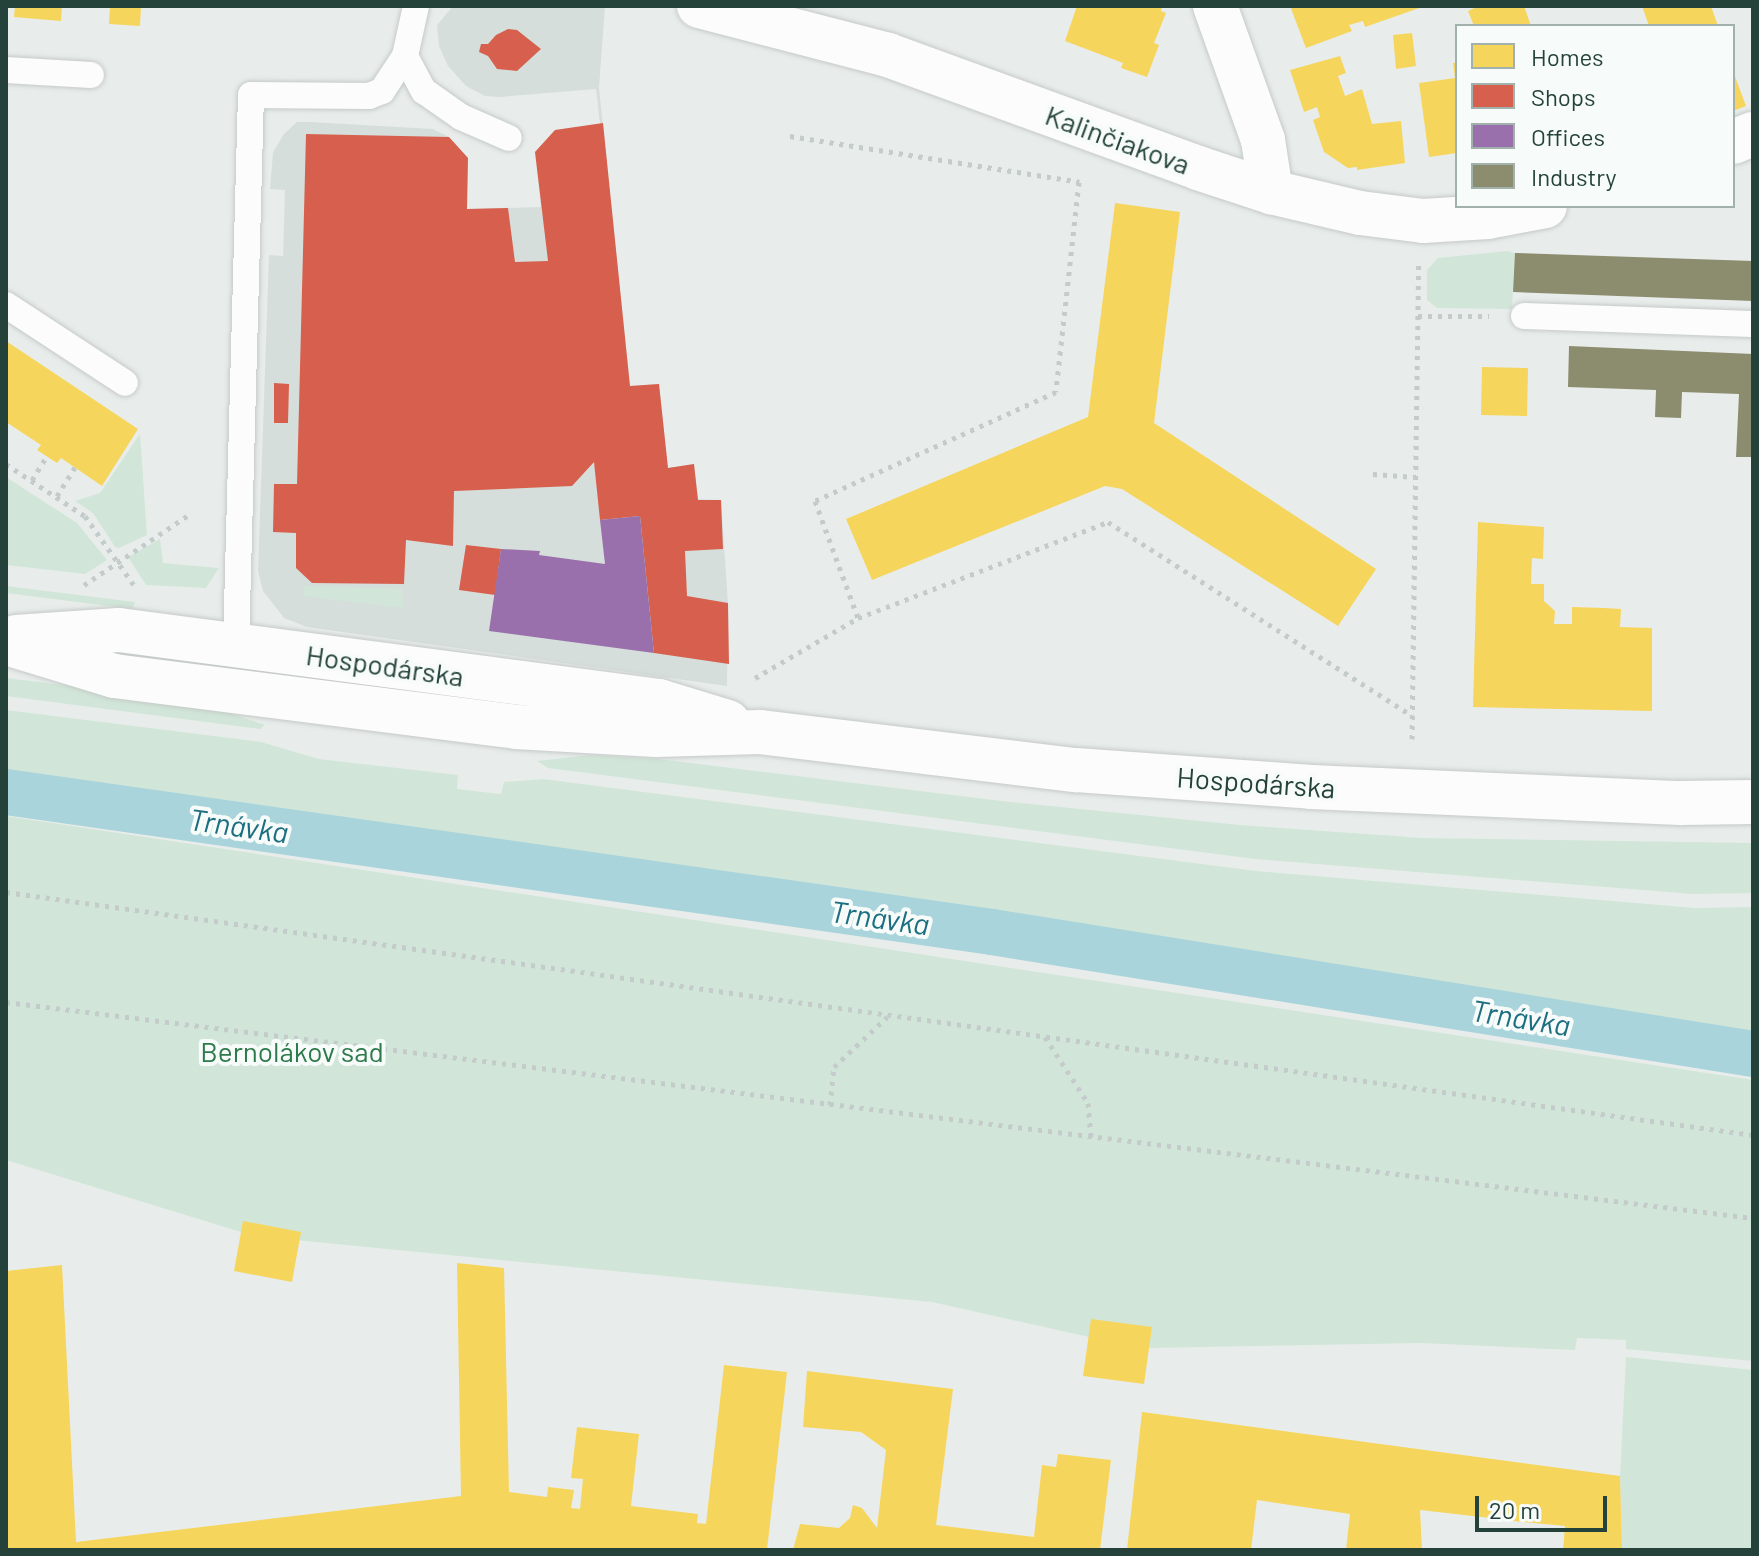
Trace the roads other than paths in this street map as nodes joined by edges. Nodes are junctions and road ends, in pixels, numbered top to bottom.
1 (416, 6) edge
2 (699, 6) edge
3 (1215, 6) edge
4 (405, 56) junction
5 (6, 70) edge
6 (91, 75) dead end
7 (509, 138) dead end
8 (1735, 144) edge
9 (1753, 154) edge
10 (1271, 192) junction
11 (1535, 208) edge
12 (6, 305) edge
13 (1524, 316) road end
14 (1753, 324) edge
15 (125, 383) dead end
16 (6, 640) edge
17 (236, 645) junction
18 (760, 732) junction
19 (1753, 802) edge

1 - 4 lane
2 - 10 street, Kalinčiakova
3 - 10 street
4 - 7 lane
4 - 17 lane
5 - 6 lane
8 - 9 lane
10 - 11 street, Kalinčiakova
12 - 15 lane
13 - 14 lane
16 - 17 street, Hospodárska
16 - 18 street, Hospodárska
17 - 18 street, Hospodárska
18 - 19 street, Hospodárska

